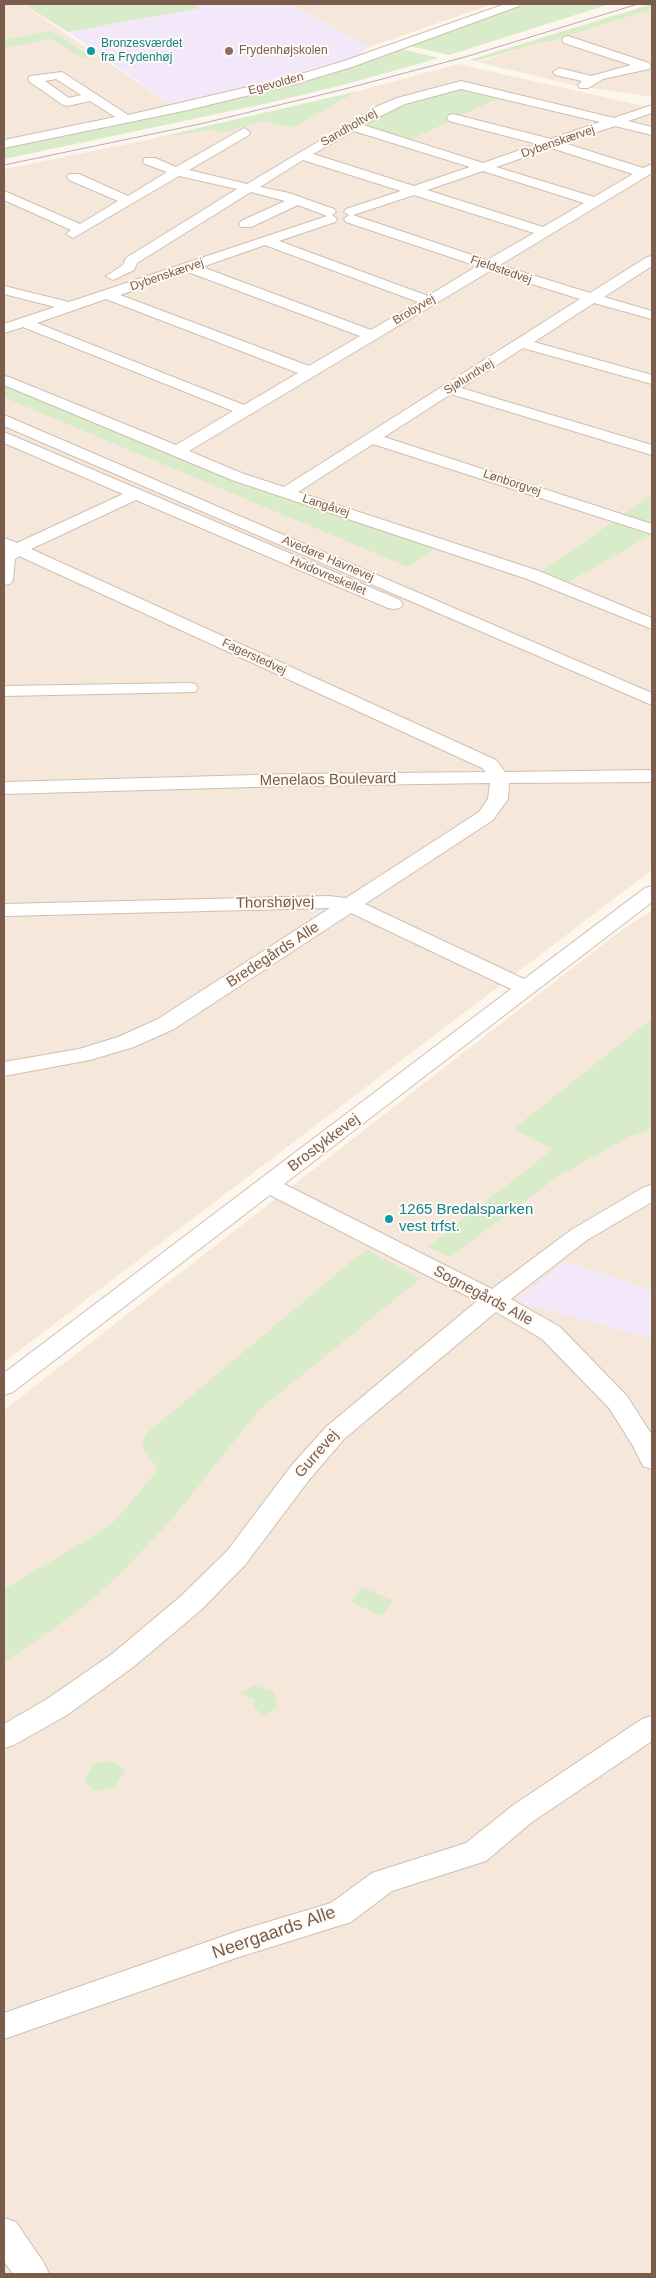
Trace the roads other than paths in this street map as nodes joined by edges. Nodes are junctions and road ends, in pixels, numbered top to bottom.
1 (491, 4) edge
2 (516, 4) edge
3 (422, 38) junction
4 (568, 40) dead end
5 (650, 67) edge
6 (559, 72) dead end
7 (92, 97) dead end
8 (652, 109) edge
9 (114, 111) junction
10 (453, 118) dead end
11 (126, 119) junction
12 (616, 123) junction
13 (352, 126) junction
14 (652, 131) edge
15 (244, 132) dead end
16 (4, 133) edge
17 (4, 144) edge
18 (553, 144) junction
19 (302, 155) junction
20 (150, 161) dead end
21 (486, 167) junction
22 (648, 171) edge
23 (178, 172) junction
24 (74, 177) dead end
25 (250, 187) junction
26 (416, 190) junction
27 (4, 195) edge
28 (129, 201) junction
29 (296, 201) junction
30 (596, 202) junction
31 (330, 216) junction
32 (351, 216) junction
33 (246, 224) dead end
34 (545, 232) junction
35 (266, 241) junction
36 (652, 260) edge
37 (489, 266) junction
38 (189, 267) junction
39 (113, 276) dead end
40 (4, 290) edge
41 (107, 295) junction
42 (591, 298) junction
43 (429, 301) junction
44 (69, 308) junction
45 (652, 315) edge
46 (25, 323) junction
47 (4, 330) edge
48 (372, 335) junction
49 (522, 343) junction
50 (310, 372) junction
51 (4, 380) edge
52 (652, 380) edge
53 (449, 389) junction
54 (4, 408) edge
55 (246, 410) junction
56 (4, 420) edge
57 (4, 437) edge
58 (370, 438) junction
59 (652, 450) edge
60 (176, 452) junction
61 (285, 493) junction
62 (135, 494) junction
63 (652, 529) edge
64 (11, 546) edge
65 (4, 580) edge
66 (652, 624) edge
67 (652, 683) edge
68 (189, 688) dead end
69 (4, 691) edge
70 (652, 700) edge
71 (652, 715) edge
72 (652, 776) edge
73 (500, 778) junction
74 (4, 788) edge
75 (650, 896) edge
76 (351, 904) junction
77 (4, 910) edge
78 (527, 989) junction
79 (4, 1069) edge
80 (268, 1185) junction
81 (652, 1192) edge
82 (494, 1300) junction
83 (4, 1386) edge
84 (652, 1460) edge
85 (652, 1727) edge
86 (4, 1737) edge
87 (4, 2026) edge
88 (4, 2233) edge
89 (32, 2274) edge

1 - 3 street
2 - 3 street, Egevolden
3 - 11 street, Egevolden
4 - 5 street
5 - 6 street
7 - 9 street
8 - 12 street, Dybenskærvej
9 - 11 street
9 - 16 street
10 - 18 street
11 - 17 street, Egevolden
12 - 13 street, Sandholtvej
12 - 14 street
12 - 18 street, Dybenskærvej
13 - 19 street, Sandholtvej
13 - 21 street
15 - 23 street
18 - 21 street, Dybenskærvej
18 - 22 street
19 - 25 street, Sandholtvej
19 - 26 street
20 - 23 street
21 - 26 street, Dybenskærvej
21 - 30 street
22 - 30 street, Brobyvej
23 - 25 street
23 - 28 street
24 - 28 street
25 - 29 street
25 - 39 street, Sandholtvej
26 - 32 street, Dybenskærvej
26 - 34 street
27 - 28 street
29 - 31 street
29 - 33 street
30 - 34 street, Brobyvej
31 - 32 street
31 - 35 street, Dybenskærvej
32 - 37 street, Fjeldstedvej
34 - 37 street, Brobyvej
35 - 38 street, Dybenskærvej
35 - 43 street
36 - 42 street, Sjølundvej
37 - 42 street, Fjeldstedvej
37 - 43 street, Brobyvej
38 - 41 street, Dybenskærvej
38 - 48 street
40 - 44 street
41 - 44 street, Dybenskærvej
41 - 50 street
42 - 45 street, Fjeldstedvej
42 - 49 street, Sjølundvej
43 - 48 street, Brobyvej
44 - 46 street, Dybenskærvej
46 - 47 street, Dybenskærvej
46 - 55 street
48 - 50 street, Brobyvej
49 - 52 street
49 - 53 street, Sjølundvej
50 - 55 street, Brobyvej
51 - 60 street, Langåvej
53 - 58 street, Sjølundvej
53 - 59 street
54 - 67 street, Avedøre Havnevej
55 - 60 street, Brobyvej
56 - 70 street, Avedøre Havnevej
57 - 62 street, Hvidovreskellet
58 - 61 street, Sjølundvej
58 - 63 street, Lønborgvej
60 - 61 street, Langåvej
61 - 66 street, Langåvej
62 - 64 street
62 - 71 street, Hvidovreskellet
64 - 65 street
64 - 73 street, Fagerstedvej
68 - 69 street
72 - 73 street, Menelaos Boulevard
73 - 74 street, Menelaos Boulevard
73 - 76 street, Bredegårds Alle
75 - 78 street, Brostykkevej
76 - 77 street, Thorshøjvej
76 - 78 street, Thorshøjvej
76 - 79 street, Bredegårds Alle
78 - 80 street, Brostykkevej
80 - 82 street, Sognegårds Alle
80 - 83 street, Brostykkevej
81 - 82 street, Gurrevej
82 - 84 street, Sognegårds Alle
82 - 86 street, Gurrevej
85 - 87 street, Neergaards Alle
88 - 89 street

